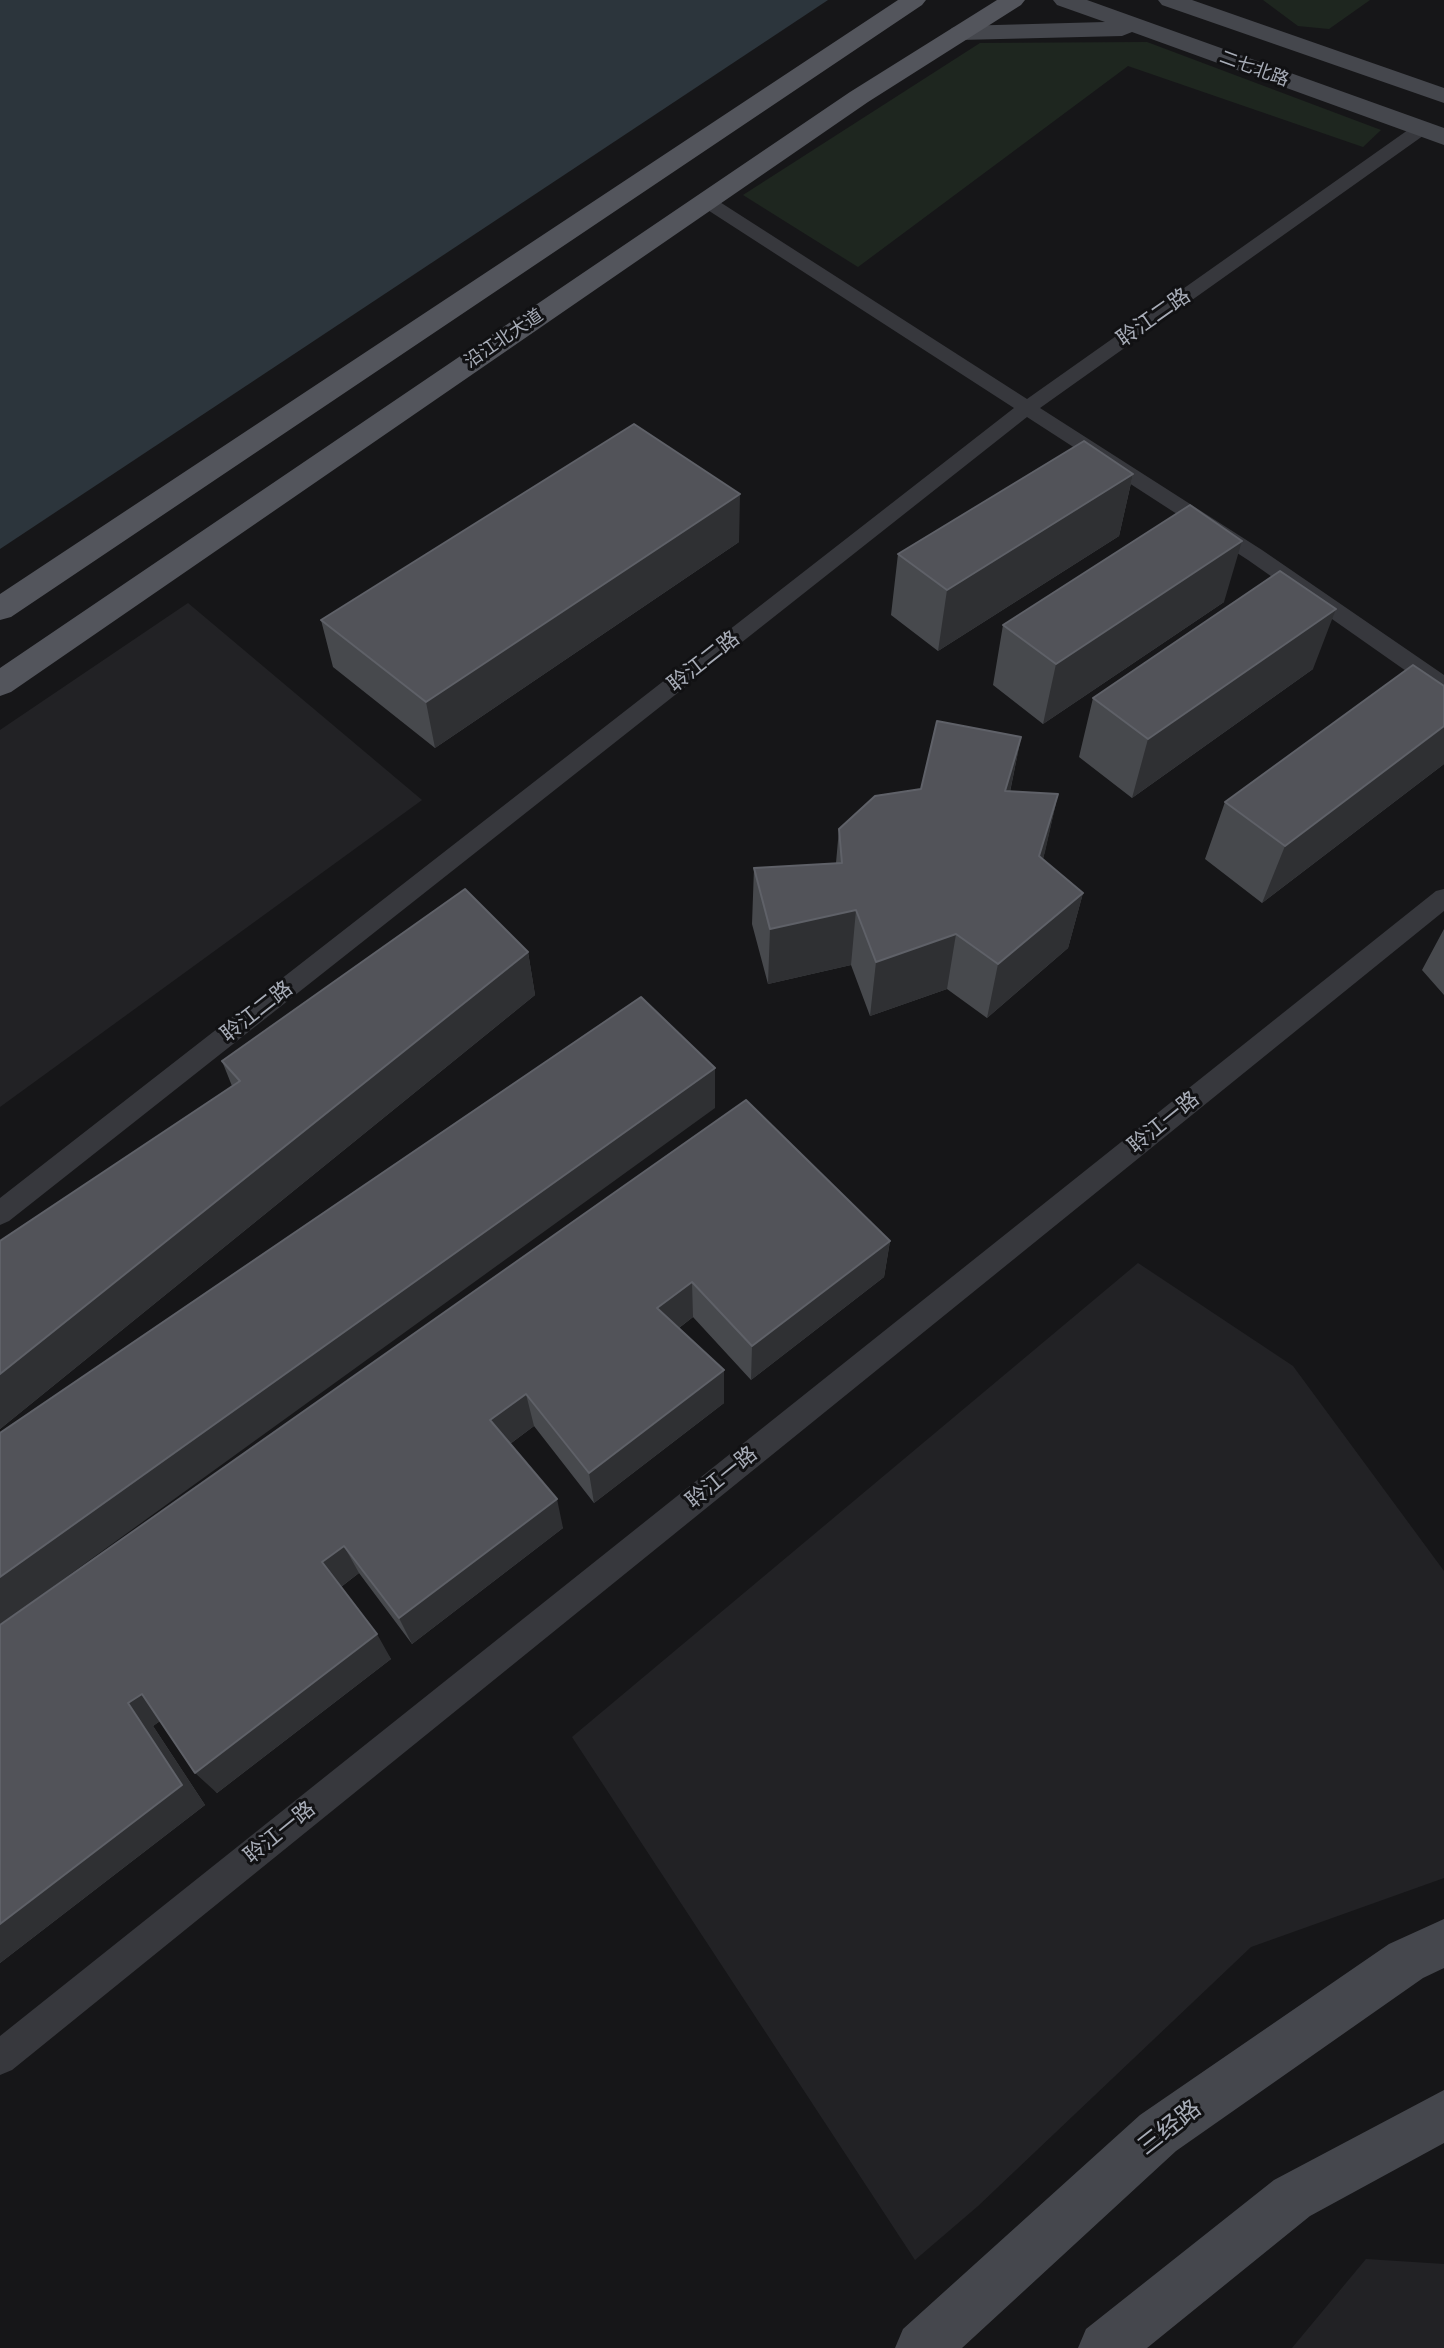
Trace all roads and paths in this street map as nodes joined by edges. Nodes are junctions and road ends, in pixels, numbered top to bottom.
1 (914, 0) edge
2 (1013, 0) edge
3 (1065, 0) edge
4 (1170, 0) edge
5 (1221, 0) edge
6 (1248, 27) junction
7 (1144, 29) junction
8 (960, 33) junction
9 (1444, 96) edge
10 (1433, 133) edge
11 (706, 201) junction
12 (1028, 407) junction
13 (0, 609) edge
14 (0, 684) edge
15 (1444, 686) edge
16 (1444, 898) edge
17 (0, 1213) edge
18 (1444, 1943) edge
19 (0, 2058) edge
20 (1444, 2115) edge
21 (922, 2348) edge
22 (1105, 2348) edge

1 - 13 main road
2 - 8 main road, 沿江北大道
3 - 7 main road, 二七北路
4 - 6 main road, 二七北路
5 - 6 main road
6 - 9 main road, 二七北路
7 - 8 main road
7 - 10 main road, 二七北路
8 - 11 main road, 沿江北大道
10 - 12 lane, 聆江二路
11 - 12 lane
11 - 14 main road, 沿江北大道
12 - 15 lane
12 - 17 lane, 聆江二路
16 - 19 lane, 聆江一路
18 - 21 main road, 三经路
20 - 22 main road

